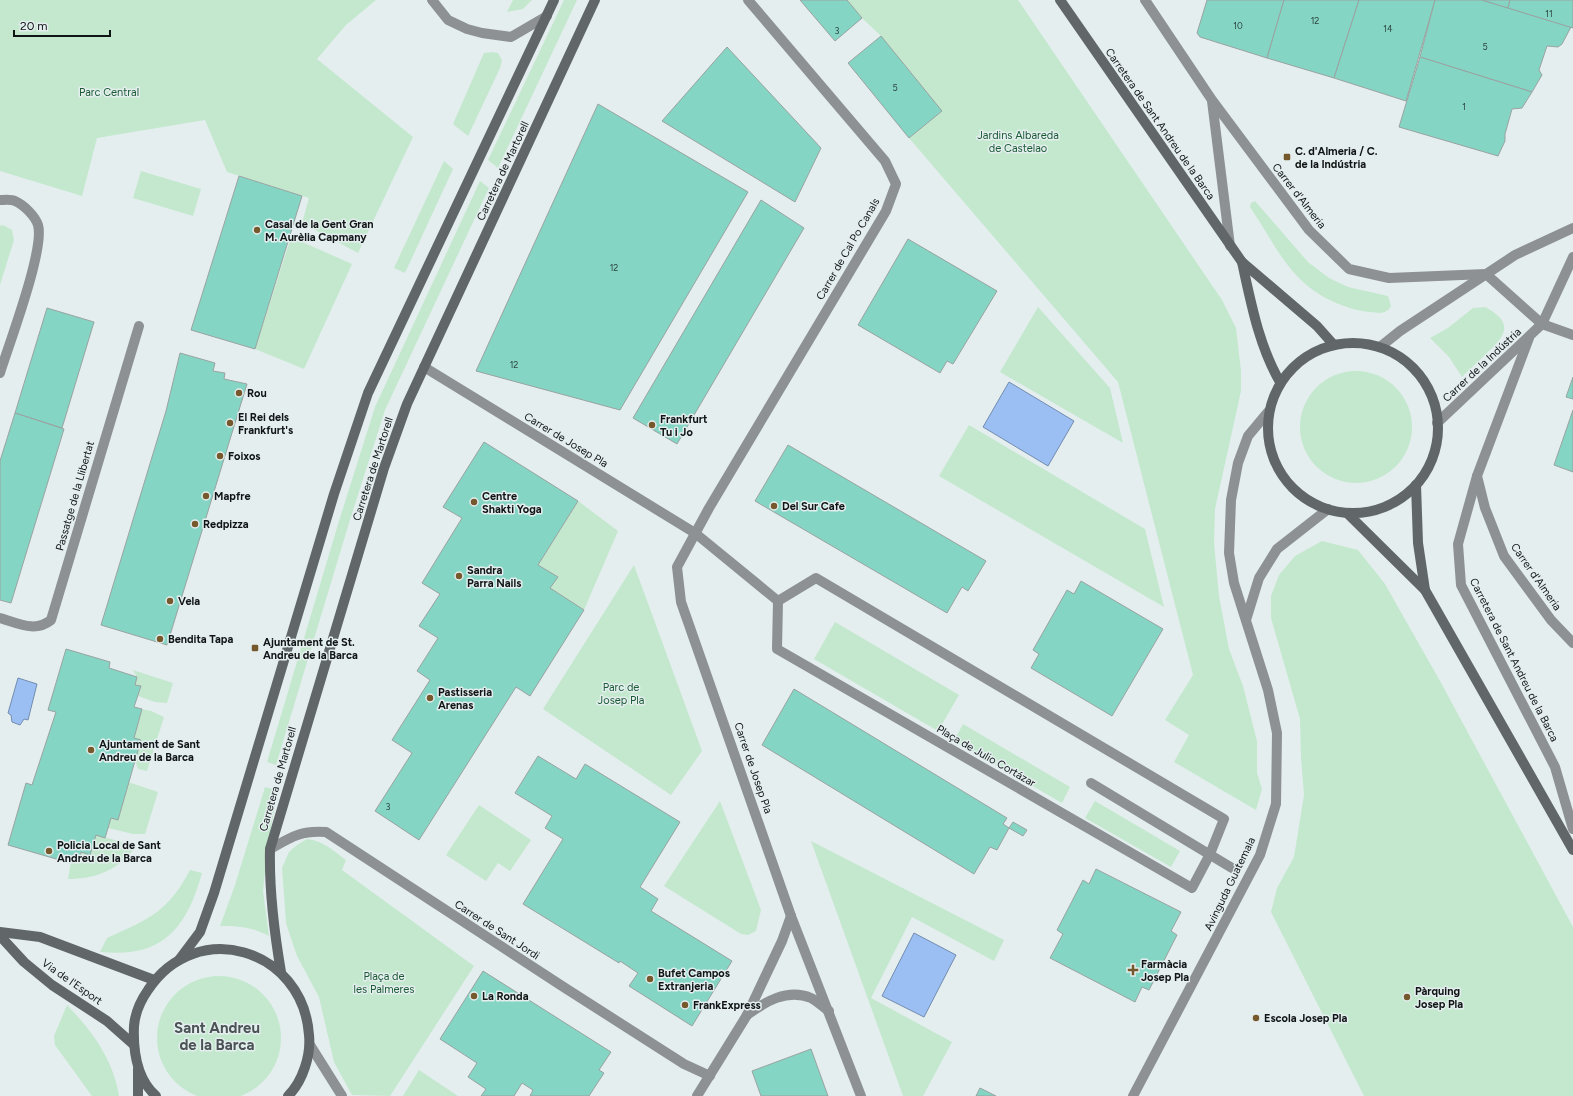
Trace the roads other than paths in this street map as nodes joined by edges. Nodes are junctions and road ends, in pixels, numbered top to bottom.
1 (432, 0) edge
2 (554, 0) edge
3 (595, 0) edge
4 (748, 0) edge
5 (1060, 0) edge
6 (1145, 0) edge
7 (547, 16) junction
8 (1212, 100) junction
9 (0, 200) edge
10 (1573, 228) edge
11 (1230, 246) junction
12 (1573, 257) edge
13 (1242, 262) junction
14 (1486, 274) junction
15 (1542, 324) junction
16 (139, 326) dead end
17 (1573, 335) edge
18 (1529, 338) junction
19 (1333, 344) junction
20 (1380, 347) junction
21 (424, 367) junction
22 (0, 373) edge
23 (1280, 382) junction
24 (1268, 412) junction
25 (1437, 423) junction
26 (1477, 476) junction
27 (1416, 485) junction
28 (709, 508) joint
29 (1328, 509) junction
30 (1350, 515) junction
31 (695, 533) junction
32 (1425, 590) junction
33 (778, 601) junction
34 (0, 618) edge
35 (1246, 620) junction
36 (1573, 643) edge
37 (1091, 783) dead end
38 (1573, 829) edge
39 (270, 849) junction
40 (1573, 850) edge
41 (1210, 854) junction
42 (1232, 868) dead end
43 (791, 916) junction
44 (0, 932) edge
45 (0, 936) edge
46 (179, 960) junction
47 (281, 972) junction
48 (154, 980) junction
49 (829, 1011) junction
50 (746, 1015) junction
51 (134, 1044) junction
52 (310, 1045) junction
53 (138, 1067) junction
54 (710, 1076) junction
55 (138, 1096) edge
56 (156, 1096) edge
57 (288, 1096) edge
58 (342, 1096) edge
59 (698, 1096) edge
60 (861, 1096) edge
61 (1133, 1096) edge

1 - 7 street
2 - 7 main road, Carretera de Martorell
3 - 21 main road, Carretera de Martorell
4 - 28 street, Carrer de Cal Po Canals
5 - 11 main road, Carretera de Sant Andreu de la Barca
6 - 8 street, Carrer d'Almeria
7 - 46 main road, Carretera de Martorell
8 - 11 street, Carrer d'Almeria
8 - 14 street, Carrer d'Almeria
9 - 22 street
10 - 14 street
11 - 13 main road, Carretera de Sant Andreu de la Barca
12 - 15 street, Carrer de la Indústria
13 - 19 main road, Carretera de Sant Andreu de la Barca
13 - 23 main road, Carretera de Sant Andreu de la Barca
14 - 15 street
14 - 20 street
15 - 17 street
15 - 18 street, Carrer de la Indústria
16 - 34 street, Passatge de la Llibertat
18 - 25 street, Carrer de la Indústria
18 - 26 street
19 - 20 main road
19 - 23 main road
20 - 25 main road
21 - 31 street, Carrer de Josep Pla
21 - 39 main road, Carretera de Martorell
23 - 24 main road
24 - 29 main road
24 - 35 street, Avinguda Guatemala
25 - 27 main road
26 - 36 street, Carrer d'Almeria
26 - 38 street, Carretera de Sant Andreu de la Barca
27 - 30 main road
27 - 32 main road
28 - 31 street, Carrer de Josep Pla
29 - 30 main road
29 - 35 street
30 - 32 main road
31 - 33 street
31 - 43 street, Carrer de Josep Pla
32 - 40 main road
33 - 41 street, Plaça de Julio Cortázar
33 - 41 street, Plaça de Julio Cortázar
35 - 61 street, Avinguda Guatemala
37 - 41 street
39 - 47 main road, Carretera de Martorell
39 - 54 street, Carrer de Sant Jordi
41 - 42 street
43 - 49 street, Carrer de Josep Pla
43 - 50 street
44 - 48 main road, Via de l'Esport
45 - 51 main road, Via de l'Esport
46 - 47 main road, Carretera de Martorell
46 - 48 main road, Carretera de Martorell
47 - 52 main road, Carretera de Martorell
48 - 51 main road, Carretera de Martorell
49 - 50 street
49 - 60 street, Carrer de Josep Pla
50 - 54 street
51 - 53 main road, Carretera de Martorell
52 - 57 main road, Carretera de Martorell
52 - 58 street
53 - 55 main road
53 - 56 main road, Carretera de Martorell
54 - 59 street

